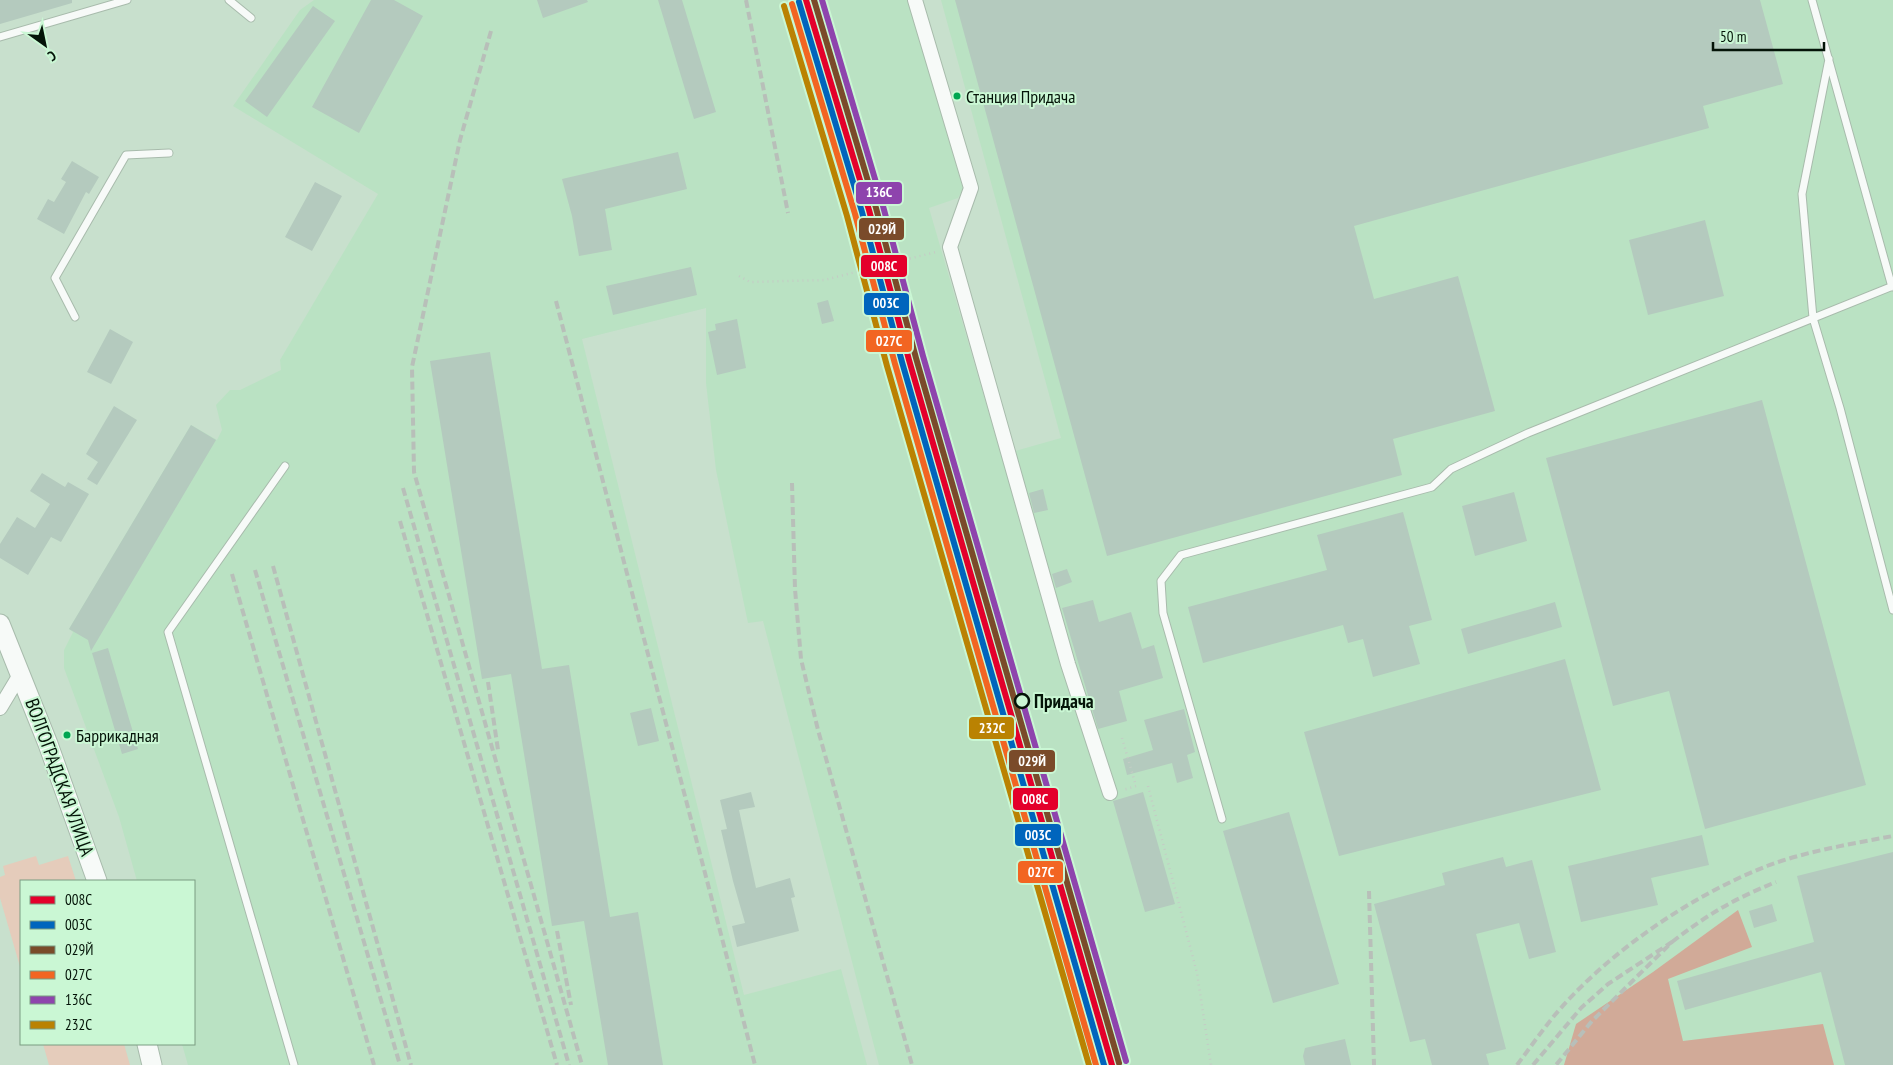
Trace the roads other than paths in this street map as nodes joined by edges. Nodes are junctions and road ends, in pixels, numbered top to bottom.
1 (127, 0) edge
2 (229, 0) edge
3 (915, 0) edge
4 (1812, 0) edge
5 (251, 18) dead end
6 (0, 37) edge
7 (1829, 59) junction
8 (169, 153) dead end
9 (1892, 286) edge
10 (75, 316) dead end
11 (1813, 318) junction
12 (285, 466) dead end
13 (1893, 610) edge
14 (0, 624) edge
15 (21, 674) junction
16 (0, 708) edge
17 (1110, 793) road end
18 (1222, 819) dead end
19 (97, 880) edge
20 (147, 1045) edge
21 (152, 1065) edge
22 (294, 1065) edge

1 - 6 lane
2 - 5 lane
3 - 17 street
4 - 7 lane
7 - 9 lane
7 - 11 lane
8 - 10 lane
9 - 11 lane
11 - 13 lane
11 - 18 lane
12 - 22 lane
14 - 15 main road, ВОЛГОГРАДСКАЯ УЛИЦА
15 - 16 street
15 - 19 main road, ВОЛГОГРАДСКАЯ УЛИЦА
20 - 21 main road

